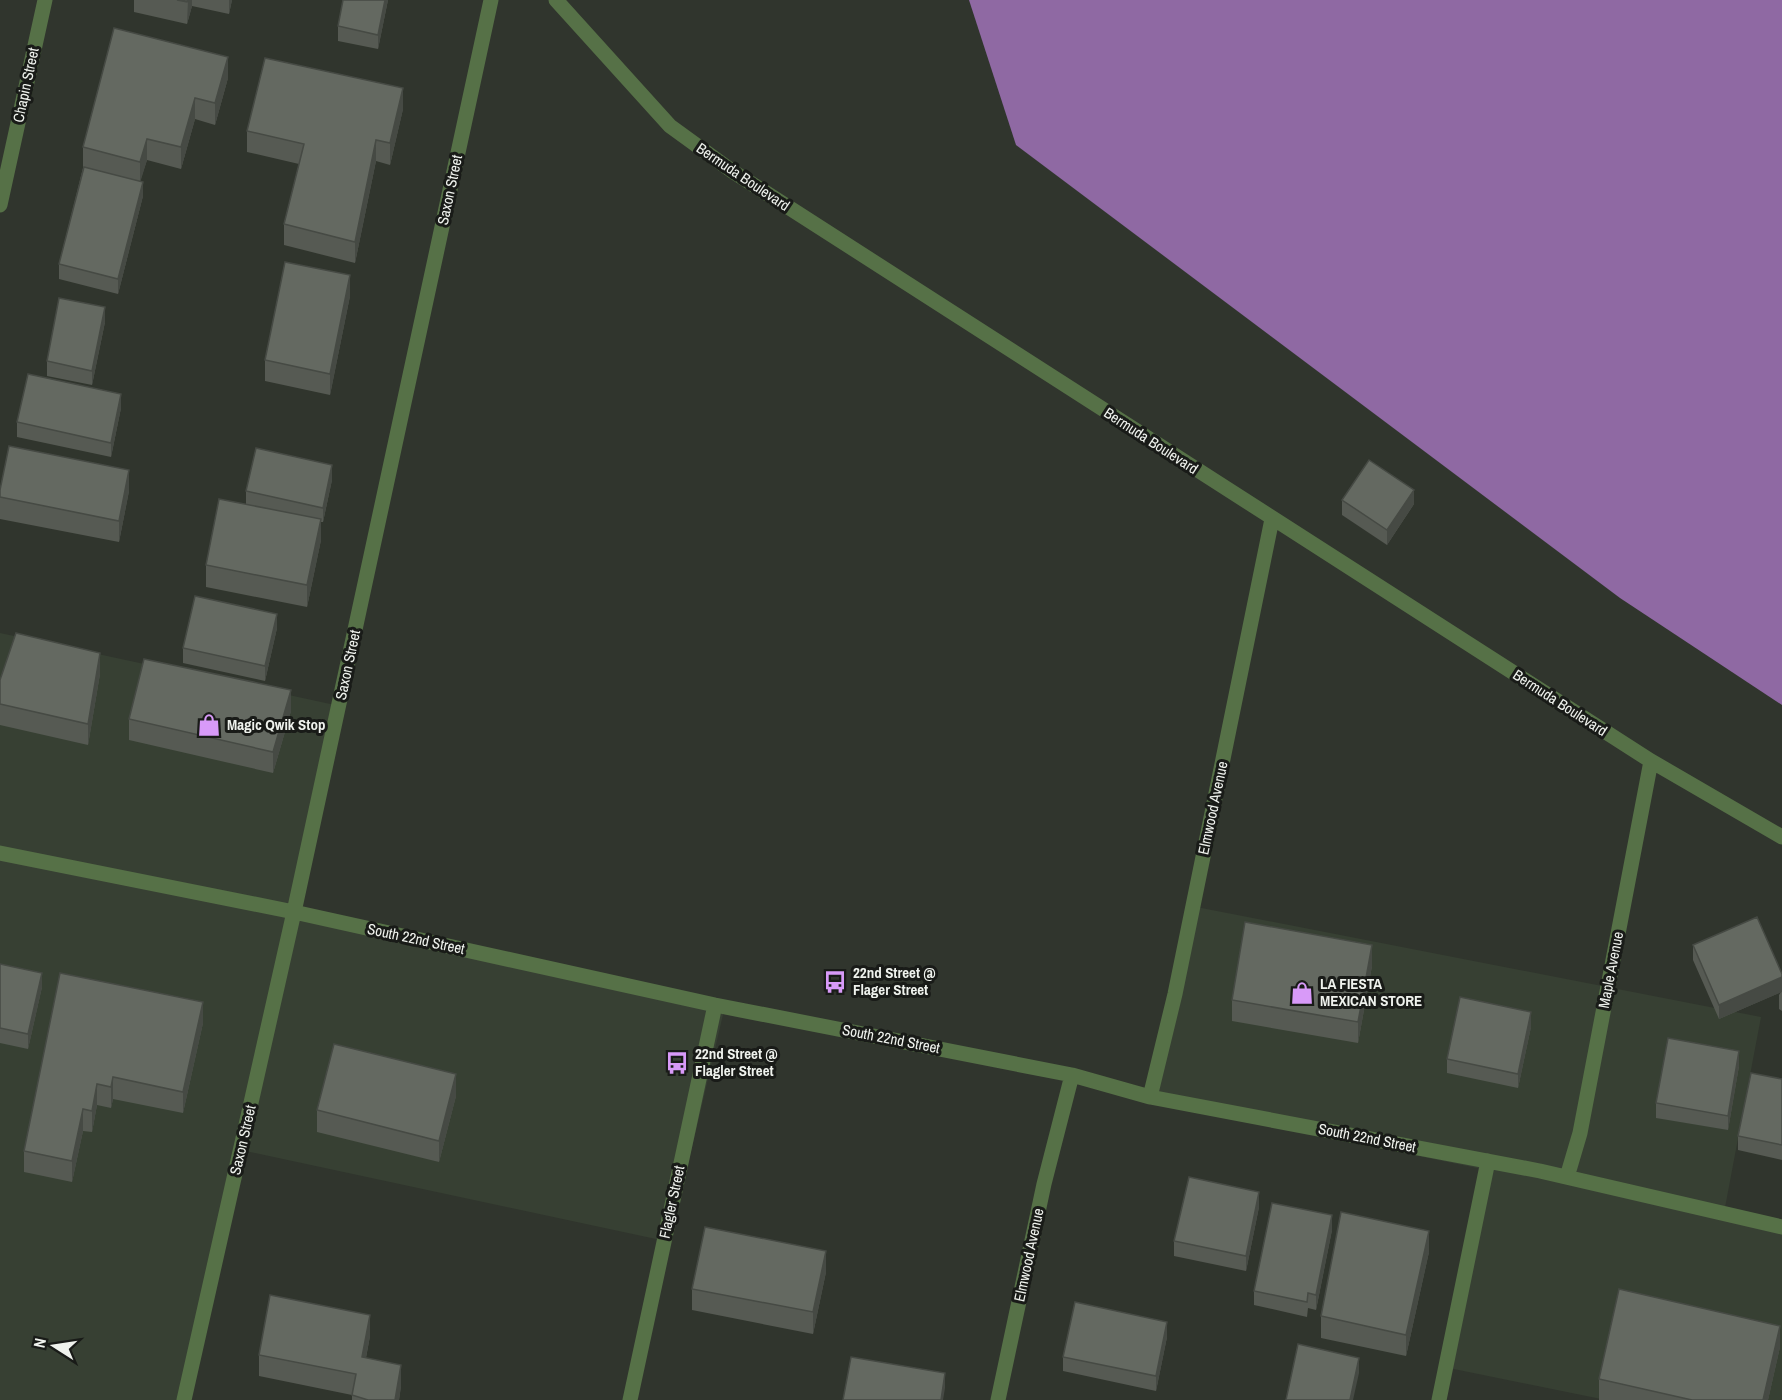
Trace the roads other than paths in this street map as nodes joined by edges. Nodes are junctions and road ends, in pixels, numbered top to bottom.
1 (45, 0) edge
2 (491, 0) edge
3 (556, 0) edge
4 (0, 205) edge
5 (1272, 519) junction
6 (1651, 761) junction
7 (1782, 837) edge
8 (0, 853) edge
9 (294, 912) junction
10 (715, 1005) junction
11 (1072, 1075) junction
12 (1150, 1096) junction
13 (1488, 1161) junction
14 (1567, 1177) junction
15 (1782, 1227) edge
16 (184, 1400) edge
17 (630, 1400) edge
18 (998, 1400) edge
19 (1439, 1400) edge

1 - 4 street, Chapin Street
2 - 9 street, Saxon Street
3 - 5 street, Bermuda Boulevard
5 - 6 street, Bermuda Boulevard
5 - 12 street, Elmwood Avenue
6 - 7 street, Bermuda Boulevard
6 - 14 street, Maple Avenue
8 - 9 street, South 22nd Street
9 - 10 street, South 22nd Street
9 - 16 street, Saxon Street
10 - 11 street, South 22nd Street
10 - 17 street, Flagler Street
11 - 12 street, South 22nd Street
11 - 18 street, Elmwood Avenue
12 - 13 street, South 22nd Street
13 - 14 street, South 22nd Street
13 - 19 street
14 - 15 street, South 22nd Street

